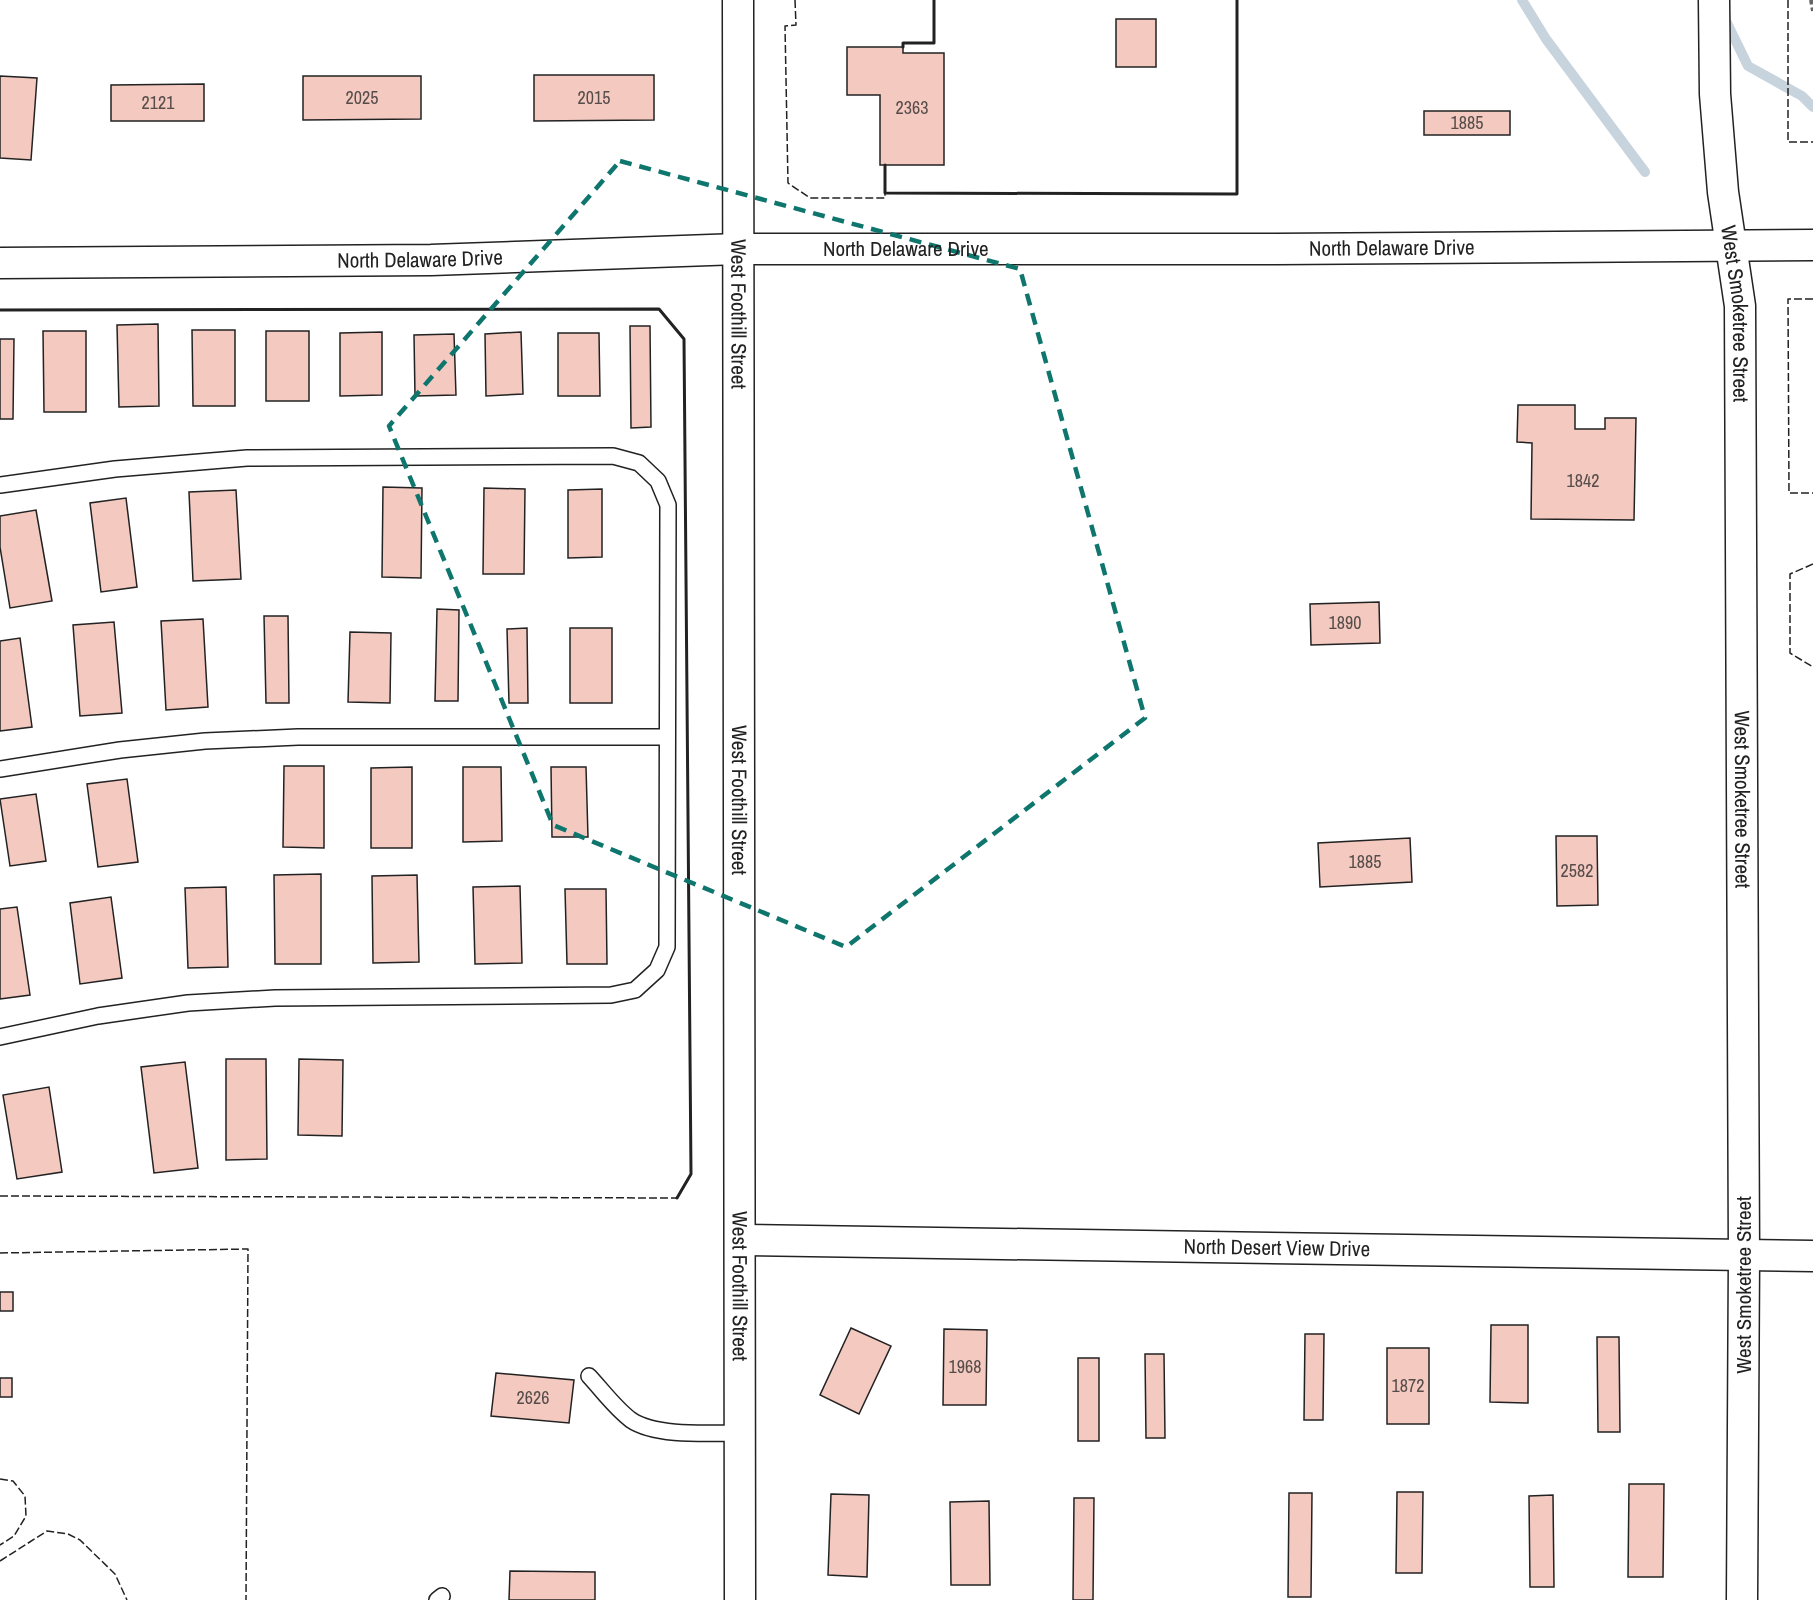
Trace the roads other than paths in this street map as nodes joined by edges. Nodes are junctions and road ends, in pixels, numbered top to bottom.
1 (738, 0) edge
2 (1714, 0) edge
3 (1813, 245) edge
4 (1731, 246) junction
5 (738, 249) junction
6 (0, 263) edge
7 (0, 485) edge
8 (667, 737) junction
9 (0, 769) edge
10 (0, 1037) edge
11 (741, 1240) junction
12 (1744, 1256) junction
13 (1813, 1256) edge
14 (589, 1376) dead end
15 (740, 1433) junction
16 (740, 1600) edge
17 (1742, 1600) edge

1 - 5 street, West Foothill Street
2 - 4 street, West Smoketree Street
3 - 4 street, North Delaware Drive
4 - 5 street, North Delaware Drive
4 - 12 street, West Smoketree Street
5 - 6 street, North Delaware Drive
5 - 11 street, West Foothill Street
7 - 8 lane
8 - 9 lane
8 - 10 lane
11 - 12 street, North Desert View Drive
11 - 15 street, West Foothill Street
12 - 13 street, North Desert View Drive
12 - 17 street, West Smoketree Street
14 - 15 lane
15 - 16 street, West Foothill Street

